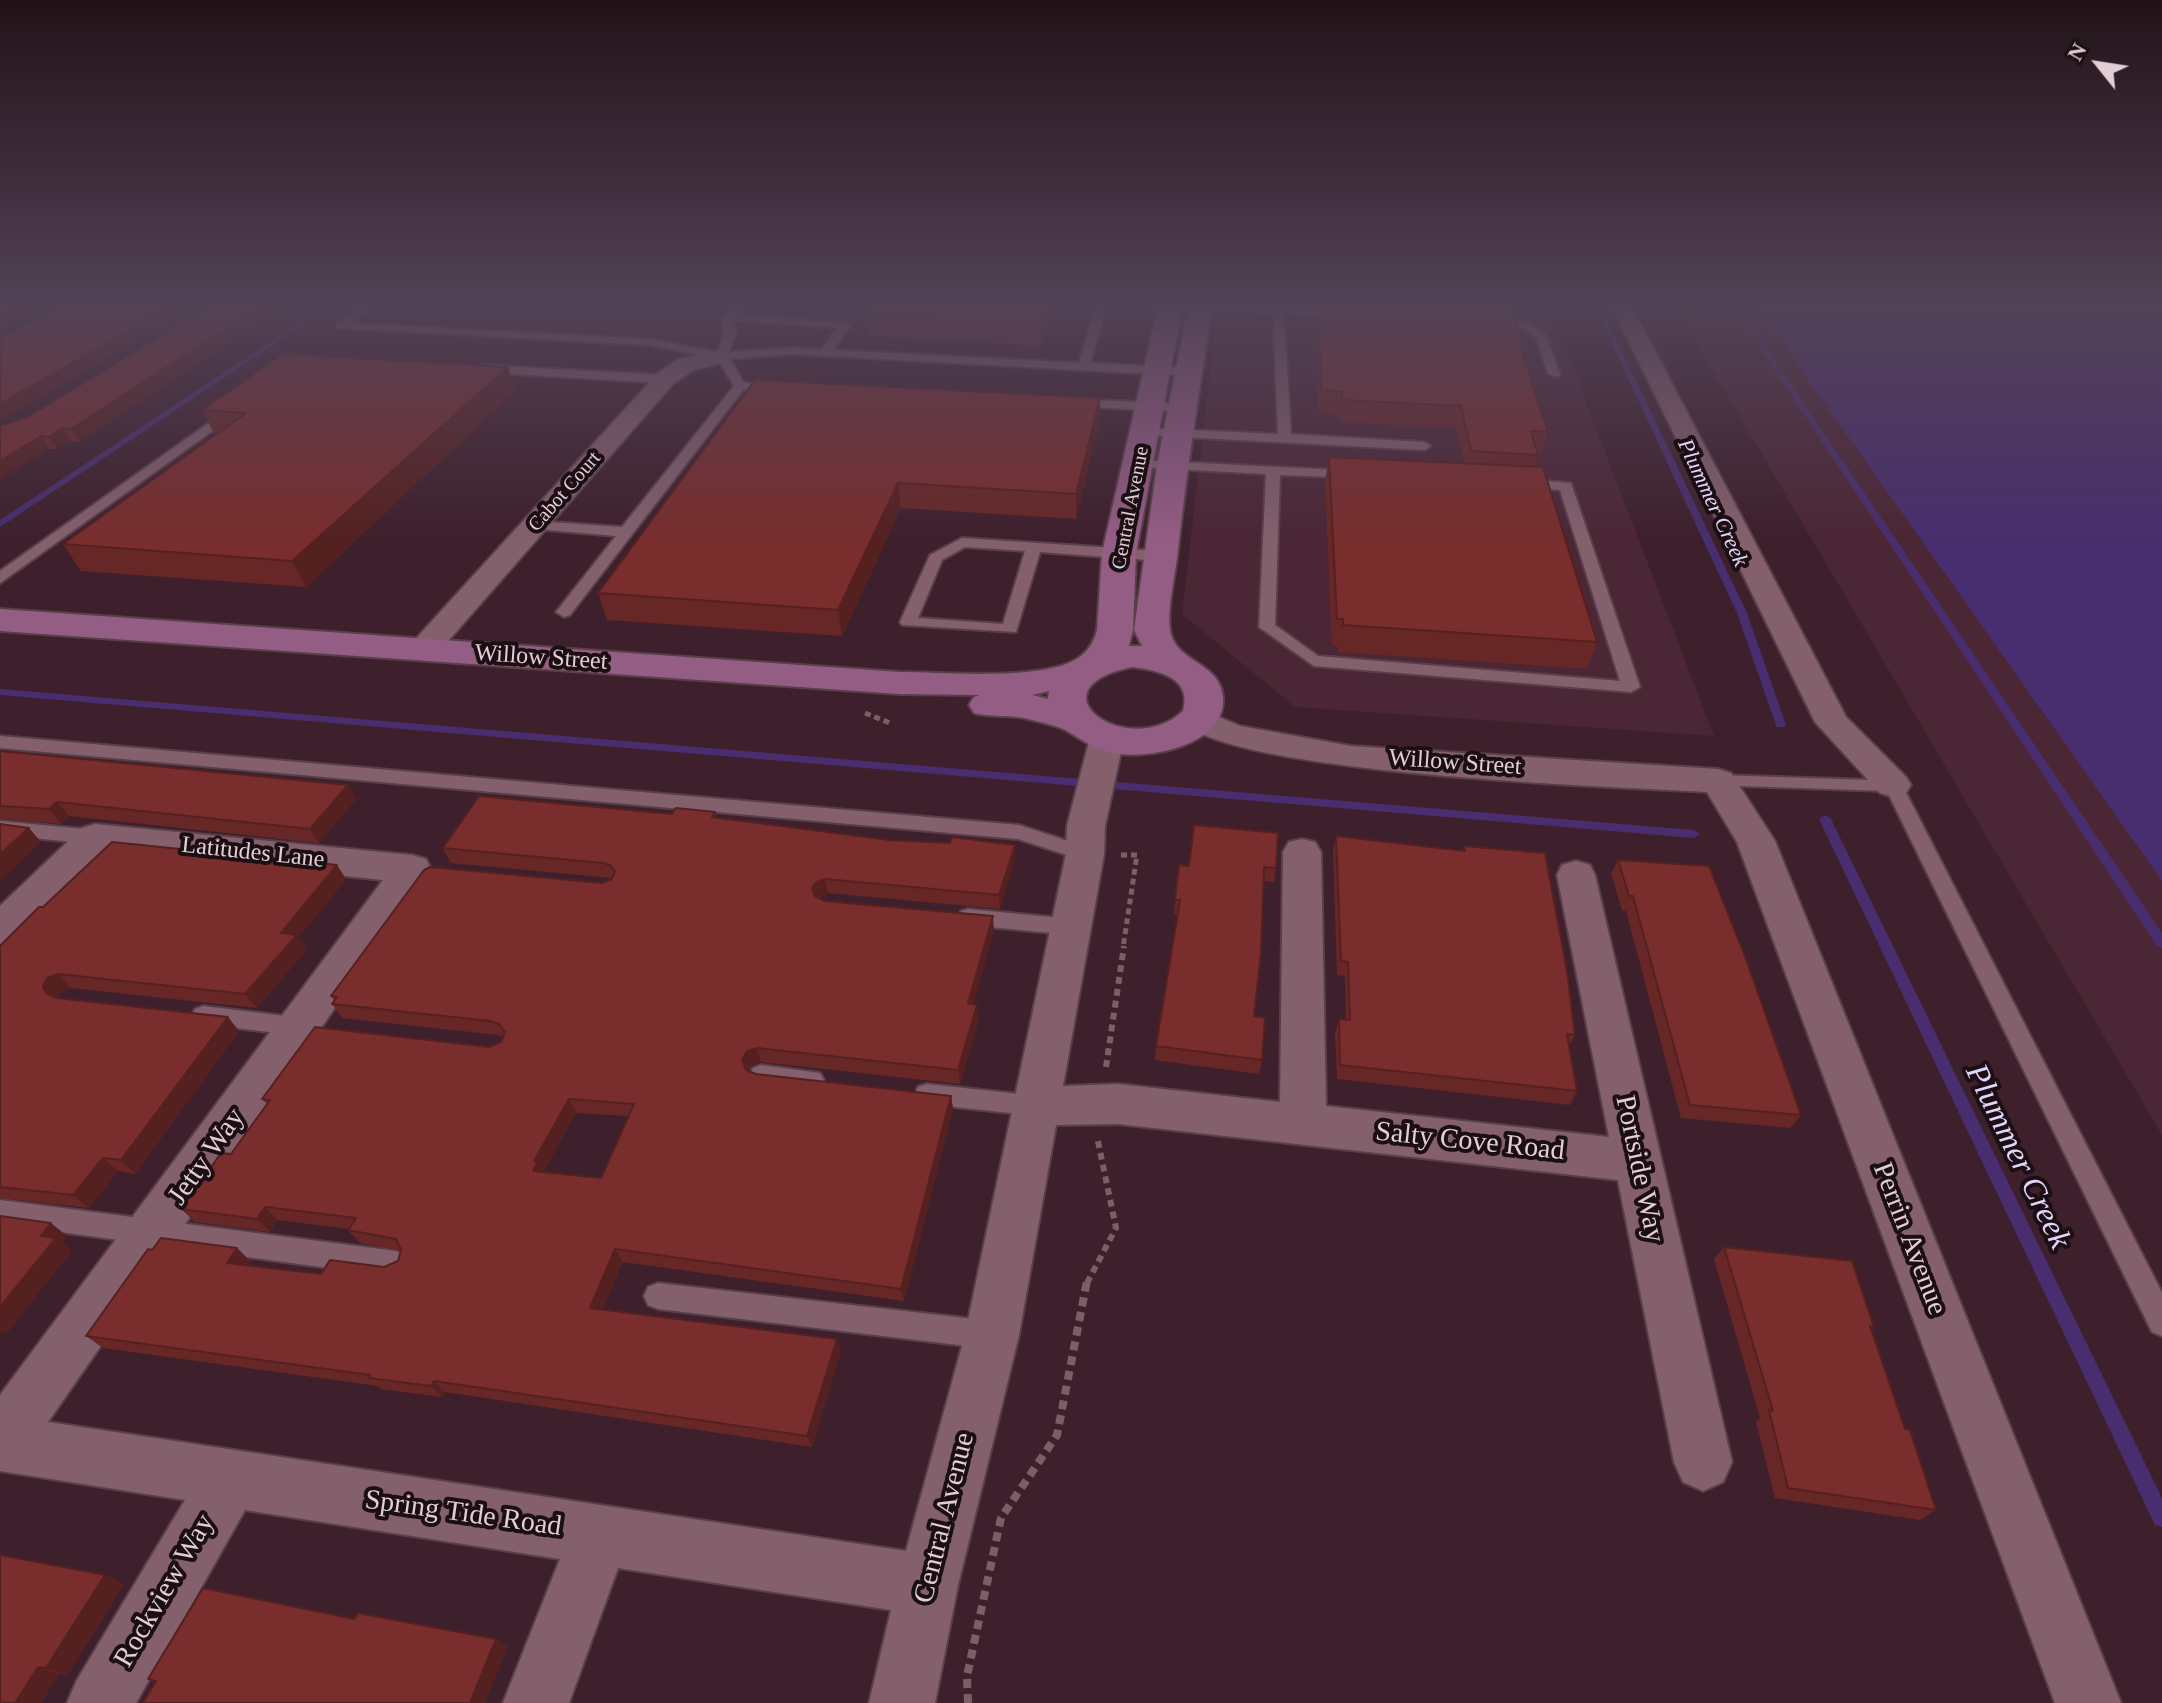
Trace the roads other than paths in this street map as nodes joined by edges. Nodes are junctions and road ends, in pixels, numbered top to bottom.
1 (662, 382) edge
2 (738, 382) edge
3 (1155, 382) edge
4 (1187, 382) edge
5 (1282, 382) edge
6 (1660, 382) edge
7 (740, 386) junction
8 (787, 389) edge
9 (1056, 402) edge
10 (241, 405) edge
11 (1148, 420) junction
12 (1180, 421) junction
13 (1285, 438) junction
14 (1424, 446) dead end
15 (1139, 464) junction
16 (1172, 465) junction
17 (1273, 470) junction
18 (1365, 475) edge
19 (1504, 482) edge
20 (536, 525) junction
21 (627, 532) junction
22 (1034, 547) junction
23 (1119, 553) junction
24 (1160, 556) junction
25 (0, 578) edge
26 (564, 612) dead end
27 (0, 620) edge
28 (0, 642) edge
29 (423, 650) junction
30 (1168, 661) junction
31 (1088, 666) junction
32 (1198, 719) junction
33 (1094, 738) junction
34 (0, 742) edge
35 (1718, 781) junction
36 (1893, 785) junction
37 (0, 828) edge
38 (95, 837) junction
39 (1093, 845) junction
40 (1302, 852) dead end
41 (419, 870) joint
42 (1576, 875) dead end
43 (949, 915) edge
44 (1072, 927) junction
45 (0, 930) edge
46 (178, 1013) edge
47 (316, 1028) junction
48 (761, 1075) edge
49 (836, 1083) edge
50 (911, 1092) edge
51 (1038, 1106) junction
52 (1303, 1123) junction
53 (1637, 1161) junction
54 (0, 1212) edge
55 (154, 1232) junction
56 (396, 1264) edge
57 (658, 1296) dead end
58 (2162, 1322) edge
59 (992, 1335) junction
60 (0, 1443) edge
61 (1703, 1462) dead end
62 (230, 1479) junction
63 (600, 1534) junction
64 (927, 1585) junction
65 (100, 1703) edge
66 (536, 1703) edge
67 (902, 1703) edge
68 (2088, 1703) edge

1 - 20 street, Cabot Court
2 - 7 lane
3 - 11 street, Central Avenue
4 - 12 street, Central Avenue
5 - 13 lane
6 - 36 street
7 - 8 lane
7 - 21 lane
9 - 11 lane
10 - 25 lane
11 - 12 lane
11 - 12 lane
11 - 15 street, Central Avenue
12 - 13 lane
12 - 16 street, Central Avenue
13 - 14 lane
15 - 16 lane
15 - 23 street, Central Avenue
16 - 17 lane
16 - 24 street, Central Avenue
17 - 18 lane
17 - 19 lane
20 - 21 lane
20 - 29 street, Cabot Court
21 - 26 lane
22 - 22 lane
22 - 23 lane
23 - 24 lane
23 - 31 street, Central Avenue
24 - 30 street, Central Avenue
27 - 29 street, Willow Street
28 - 33 street, Willow Street
29 - 31 street, Willow Street
30 - 31 street
30 - 32 street
31 - 33 street
32 - 33 street
32 - 35 street, Willow Street
33 - 39 street, Central Avenue
34 - 39 lane
35 - 36 lane
35 - 68 street, Perrin Avenue
36 - 58 lane
37 - 38 lane
38 - 41 street, Latitudes Lane
38 - 45 street
39 - 44 street, Central Avenue
40 - 52 street
41 - 47 street, Jetty Way
42 - 53 street, Portside Way
43 - 44 lane
44 - 51 street, Central Avenue
46 - 47 lane
47 - 55 street, Jetty Way
48 - 49 lane
50 - 51 lane
51 - 52 street, Salty Cove Road
51 - 59 street, Central Avenue
52 - 53 street, Salty Cove Road
53 - 61 street, Portside Way
54 - 55 lane
55 - 56 lane
55 - 60 street, Jetty Way
57 - 59 lane
59 - 64 street, Central Avenue
60 - 62 street, Spring Tide Road
62 - 63 street, Spring Tide Road
62 - 65 street, Rockview Way
63 - 64 street, Spring Tide Road
63 - 66 street
64 - 67 street, Central Avenue

